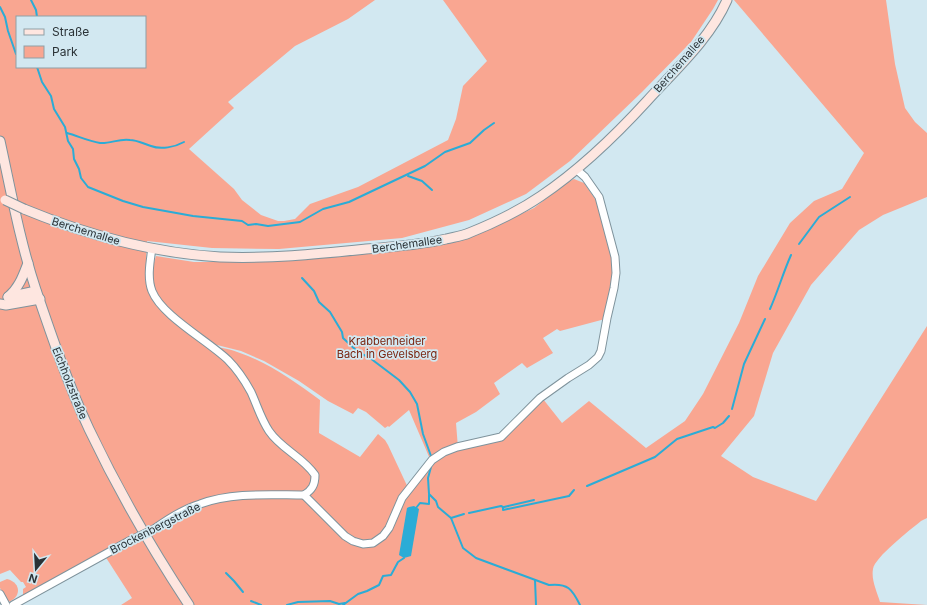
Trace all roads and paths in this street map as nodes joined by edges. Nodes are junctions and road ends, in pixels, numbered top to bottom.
1 (727, 0) edge
2 (0, 141) edge
3 (577, 170) junction
4 (2, 199) edge
5 (152, 248) junction
6 (28, 263) junction
7 (38, 295) junction
8 (4, 298) edge
9 (0, 304) edge
10 (304, 495) junction
11 (0, 594) edge
12 (6, 605) edge
13 (13, 605) edge
14 (189, 605) edge

1 - 3 street, Berchemallee
2 - 6 street, Eichholzstraße
3 - 5 street, Berchemallee
3 - 10 street
4 - 5 street, Berchemallee, bridge
5 - 10 street
6 - 7 street, Eichholzstraße
6 - 8 street
7 - 8 street
7 - 9 street
7 - 14 street, Eichholzstraße
10 - 13 street, Brockenbergstraße, bridge
11 - 12 street

